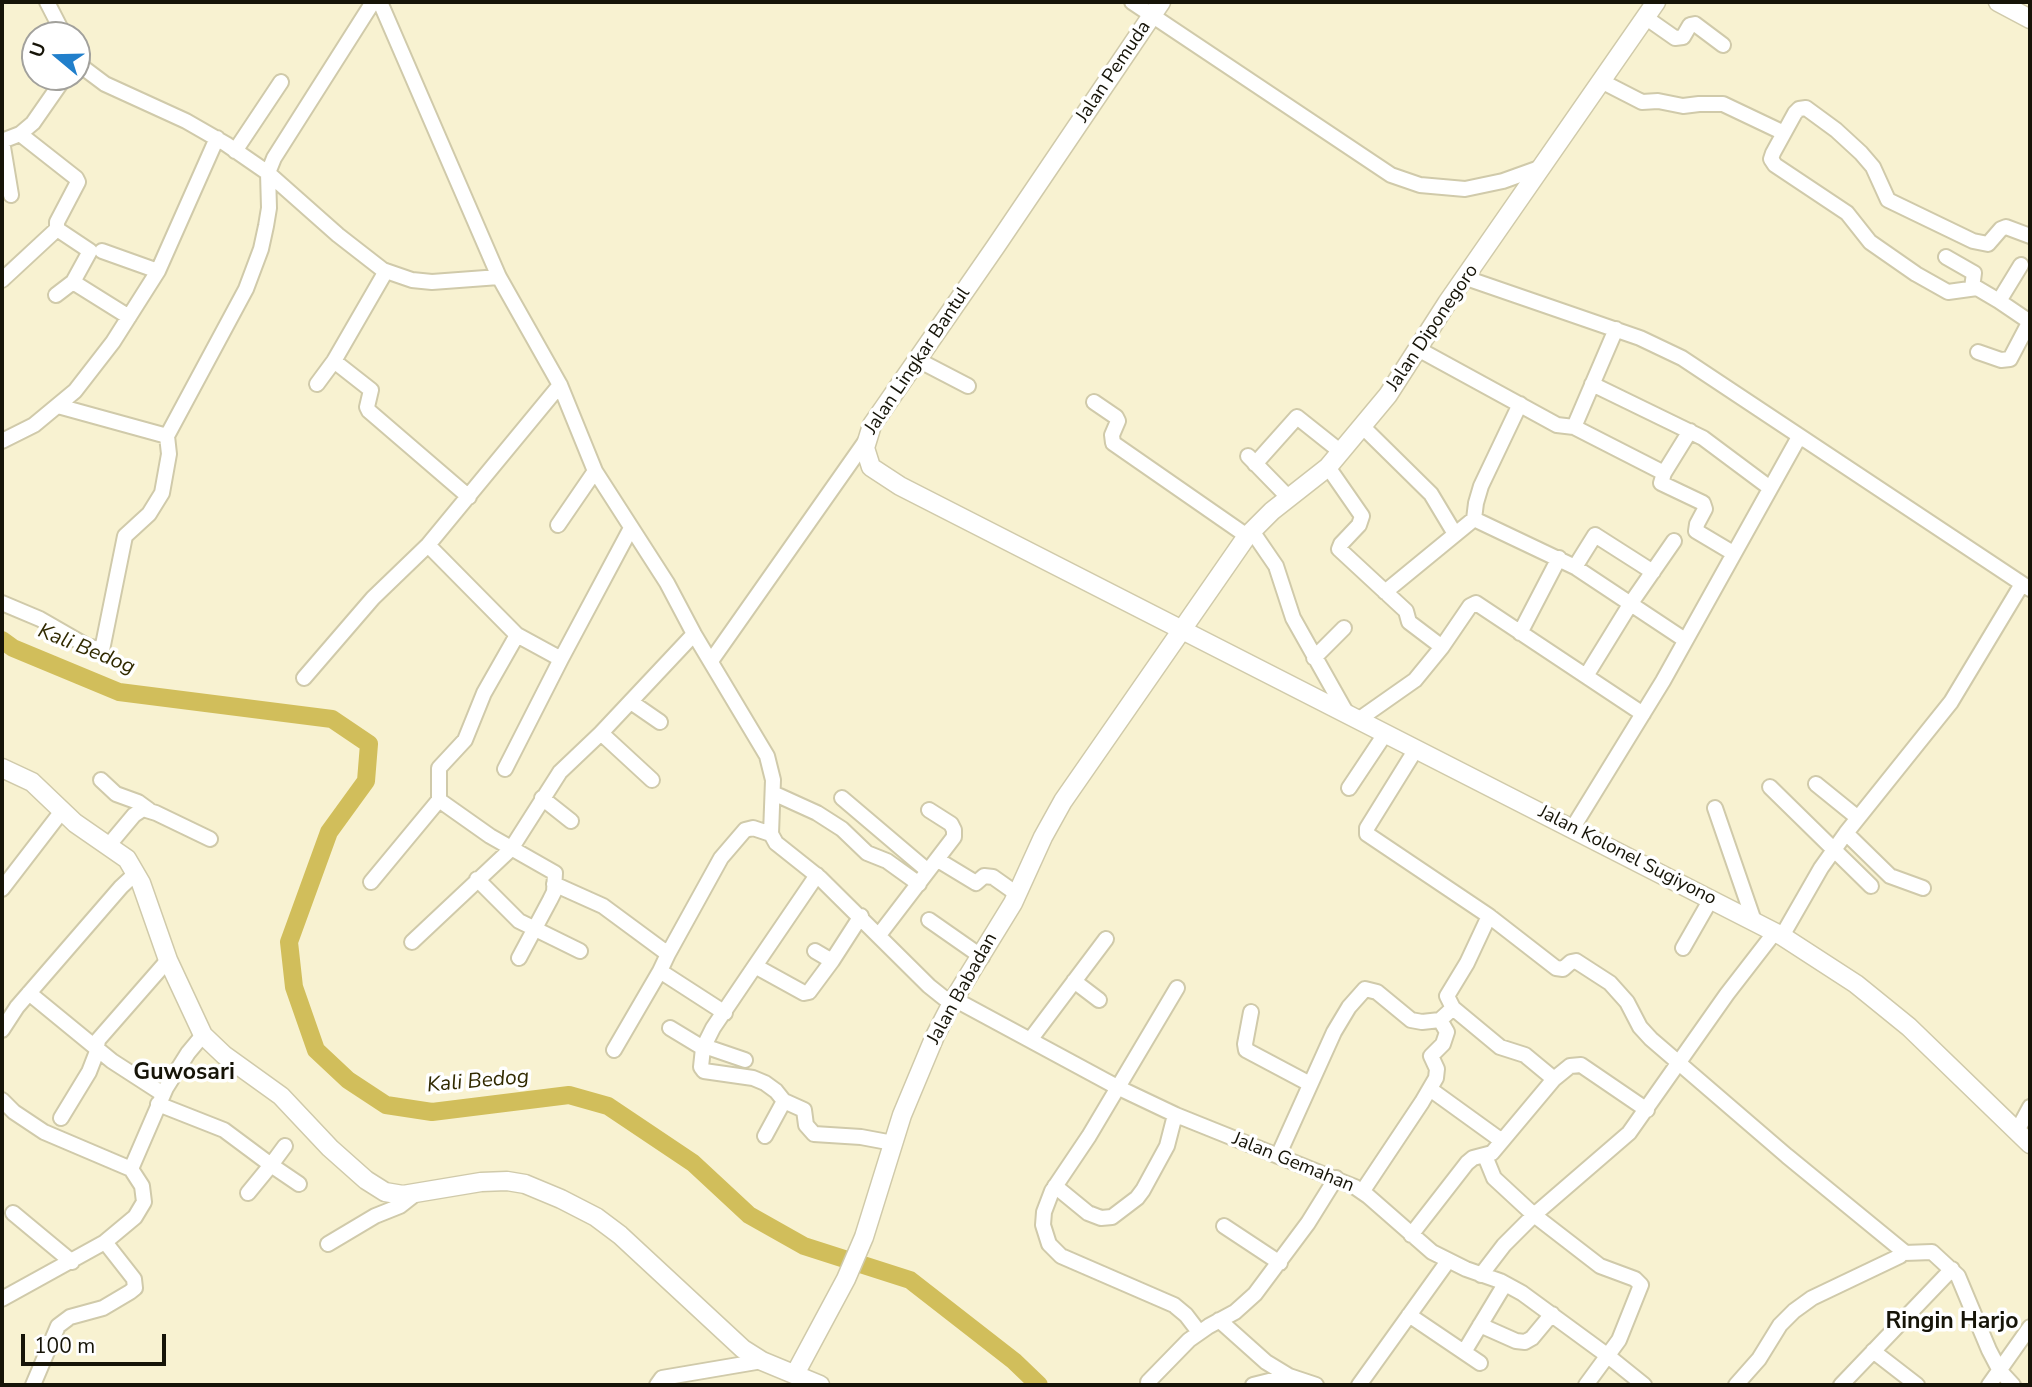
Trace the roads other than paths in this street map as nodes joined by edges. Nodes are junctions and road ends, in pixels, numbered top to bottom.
1 (47, 2) edge
2 (373, 2) edge
3 (380, 2) edge
4 (1132, 2) edge
5 (1998, 2) edge
6 (1157, 8) edge
7 (1650, 9) edge
8 (2030, 19) edge
9 (57, 21) edge
10 (1723, 45) dead end
11 (91, 74) edge
12 (1601, 80) junction
13 (281, 82) dead end
14 (55, 91) edge
15 (1784, 133) junction
16 (20, 134) junction
17 (217, 138) junction
18 (2, 141) edge
19 (1067, 142) joint
20 (235, 150) junction
21 (1542, 167) junction
22 (268, 173) junction
23 (11, 195) dead end
24 (57, 229) junction
25 (2030, 236) edge
26 (102, 251) dead end
27 (1946, 257) dead end
28 (2021, 265) dead end
29 (159, 271) junction
30 (386, 271) junction
31 (499, 277) junction
32 (1466, 278) junction
33 (2, 280) edge
34 (73, 282) junction
35 (1972, 288) junction
36 (56, 295) dead end
37 (1999, 301) junction
38 (129, 317) junction
39 (2030, 322) edge
40 (1616, 329) junction
41 (1418, 349) junction
42 (1978, 352) dead end
43 (918, 360) junction
44 (334, 361) junction
45 (317, 384) dead end
46 (1592, 384) junction
47 (560, 385) junction
48 (968, 386) dead end
49 (1094, 402) dead end
50 (1520, 404) junction
51 (58, 406) junction
52 (1363, 427) junction
53 (1574, 427) junction
54 (1690, 431) junction
55 (167, 436) junction
56 (1799, 437) junction
57 (2, 441) edge
58 (865, 442) junction
59 (1341, 452) junction
60 (869, 463) junction
61 (1328, 467) junction
62 (595, 471) junction
63 (844, 471) junction
64 (1664, 474) junction
65 (1770, 488) junction
66 (469, 497) junction
67 (1289, 498) junction
68 (1474, 519) junction
69 (558, 525) dead end
70 (631, 528) junction
71 (1249, 533) junction
72 (1455, 534) junction
73 (1674, 541) dead end
74 (428, 545) junction
75 (1733, 553) junction
76 (1559, 558) junction
77 (1575, 567) junction
78 (1653, 572) junction
79 (2026, 587) edge
80 (1385, 592) junction
81 (2, 603) edge
82 (1631, 603) junction
83 (1344, 628) dead end
84 (1182, 630) junction
85 (1520, 633) junction
86 (517, 635) junction
87 (694, 635) junction
88 (1685, 640) junction
89 (1442, 648) junction
90 (1314, 658) junction
91 (561, 659) junction
92 (711, 661) junction
93 (1586, 676) junction
94 (304, 678) dead end
95 (631, 702) junction
96 (1643, 714) junction
97 (1353, 718) junction
98 (660, 722) dead end
99 (601, 733) junction
100 (1385, 734) junction
101 (1416, 749) junction
102 (2, 768) edge
103 (505, 769) dead end
104 (101, 780) dead end
105 (652, 780) dead end
106 (1816, 784) dead end
107 (1770, 787) dead end
108 (1349, 788) dead end
109 (773, 793) junction
110 (542, 798) junction
111 (842, 798) dead end
112 (439, 800) junction
113 (1715, 808) dead end
114 (149, 810) junction
115 (929, 810) dead end
116 (62, 811) junction
117 (1858, 818) junction
118 (571, 821) dead end
119 (1572, 829) junction
120 (1846, 833) junction
121 (771, 834) junction
122 (210, 839) dead end
123 (108, 846) junction
124 (511, 849) junction
125 (1833, 851) junction
126 (938, 860) junction
127 (928, 871) junction
128 (136, 873) junction
129 (817, 875) junction
130 (477, 878) junction
131 (371, 882) dead end
132 (555, 884) junction
133 (919, 884) junction
134 (1871, 886) dead end
135 (1923, 888) dead end
136 (2, 889) edge
137 (1017, 894) junction
138 (1711, 899) junction
139 (861, 916) junction
140 (1489, 916) junction
141 (929, 920) dead end
142 (1754, 921) junction
143 (536, 929) junction
144 (1779, 934) junction
145 (879, 935) junction
146 (1105, 939) dead end
147 (412, 942) dead end
148 (1683, 948) dead end
149 (580, 951) dead end
150 (815, 951) dead end
151 (668, 954) junction
152 (982, 957) junction
153 (519, 958) dead end
154 (168, 960) junction
155 (832, 961) junction
156 (755, 966) junction
157 (660, 971) junction
158 (1074, 981) junction
159 (1177, 988) dead end
160 (29, 993) junction
161 (954, 999) junction
162 (1099, 1000) dead end
163 (1453, 1008) junction
164 (1251, 1012) dead end
165 (725, 1013) junction
166 (1440, 1020) junction
167 (670, 1028) dead end
168 (2, 1030) edge
169 (204, 1035) junction
170 (1030, 1040) junction
171 (96, 1046) junction
172 (703, 1047) junction
173 (614, 1050) dead end
174 (745, 1060) dead end
175 (1679, 1062) junction
176 (1554, 1080) junction
177 (1310, 1084) junction
178 (1117, 1087) junction
179 (1430, 1088) junction
180 (160, 1099) junction
181 (2, 1100) edge
182 (784, 1101) junction
183 (2030, 1107) edge
184 (1647, 1110) junction
185 (1175, 1115) junction
186 (61, 1118) dead end
187 (765, 1136) dead end
188 (2024, 1138) edge
189 (1502, 1141) junction
190 (893, 1143) junction
191 (285, 1146) dead end
192 (1279, 1156) junction
193 (1485, 1156) junction
194 (271, 1165) junction
195 (131, 1170) junction
196 (1336, 1178) junction
197 (299, 1184) dead end
198 (1055, 1185) junction
199 (1362, 1192) junction
200 (248, 1193) dead end
201 (414, 1195) junction
202 (13, 1213) dead end
203 (1534, 1215) junction
204 (1224, 1226) dead end
205 (1411, 1234) junction
206 (105, 1242) junction
207 (328, 1244) dead end
208 (1903, 1253) junction
209 (1448, 1261) junction
210 (72, 1262) junction
211 (1280, 1264) junction
212 (1952, 1269) junction
213 (1481, 1275) junction
214 (1504, 1284) junction
215 (2, 1299) edge
216 (1235, 1312) junction
217 (1552, 1314) junction
218 (1409, 1315) junction
219 (1219, 1320) junction
220 (1480, 1325) junction
221 (2030, 1327) edge
222 (1199, 1332) junction
223 (1233, 1334) junction
224 (1464, 1352) junction
225 (1873, 1352) junction
226 (1608, 1356) junction
227 (762, 1361) junction
228 (1480, 1363) dead end
229 (2000, 1371) junction
230 (795, 1374) junction
231 (1289, 1376) junction
232 (1148, 1382) dead end
233 (33, 1385) edge
234 (657, 1385) edge
235 (820, 1385) edge
236 (1253, 1385) edge
237 (1316, 1385) edge
238 (1359, 1385) edge
239 (1586, 1385) edge
240 (1644, 1385) edge
241 (1736, 1385) edge
242 (1841, 1385) edge
243 (1917, 1385) edge
244 (1989, 1385) edge
245 (2013, 1385) edge

1 - 9 street
2 - 22 street
3 - 31 street
4 - 6 street
5 - 8 main road
6 - 19 main road, Jalan Pemuda
6 - 21 street
7 - 10 street
7 - 12 main road, Jalan Diponegoro
11 - 17 street
12 - 15 street
12 - 21 main road, Jalan Diponegoro
13 - 20 street
14 - 16 street
15 - 25 street
15 - 35 street
16 - 18 street
16 - 24 street
17 - 20 street
17 - 29 street
18 - 23 street
19 - 43 main road, Jalan Lingkar Bantul
20 - 22 street
21 - 32 main road, Jalan Diponegoro
22 - 30 street
22 - 55 street
24 - 33 street
24 - 34 street
26 - 29 street
27 - 35 street
28 - 37 street
29 - 38 street
30 - 31 street
30 - 44 street
31 - 47 street
32 - 40 street
32 - 41 main road, Jalan Diponegoro
34 - 36 street
34 - 38 street
35 - 37 street
37 - 39 street
38 - 51 street
39 - 42 street
40 - 46 street
40 - 56 street
41 - 50 street
41 - 52 main road, Jalan Diponegoro
43 - 48 street
43 - 58 main road, Jalan Lingkar Bantul
44 - 45 street
44 - 66 street
46 - 53 street
46 - 54 street
47 - 62 street
47 - 66 street
49 - 71 street
50 - 53 street
50 - 68 street
51 - 55 street
51 - 57 street
52 - 59 main road, Jalan Diponegoro
52 - 72 street
53 - 64 street
54 - 64 street
54 - 65 street
55 - 81 street
56 - 65 street
56 - 79 street
58 - 60 main road, Jalan Lingkar Bantul
58 - 63 street
59 - 61 main road, Jalan Diponegoro
59 - 67 street
60 - 63 street
60 - 84 main road, Jalan Lingkar Bantul
61 - 67 main road, Jalan Diponegoro
61 - 80 street
62 - 69 street
62 - 70 street
63 - 92 street
64 - 75 street
65 - 75 street
66 - 74 street
67 - 71 main road, Jalan Diponegoro
68 - 72 street
68 - 76 street
70 - 87 street
70 - 91 street
71 - 84 main road, Jalan Diponegoro
71 - 90 street
72 - 80 street
73 - 78 street
74 - 86 street
74 - 94 street
75 - 88 street
76 - 77 street
76 - 85 street
77 - 78 street
77 - 82 street
78 - 82 street
79 - 117 street
80 - 89 street
82 - 88 street
82 - 93 street
83 - 90 street
84 - 97 main road, Jalan Kolonel Sugiyono
84 - 137 main road, Jalan Babadan
85 - 89 street
85 - 93 street
86 - 91 street
86 - 112 street
87 - 92 street
87 - 95 street
88 - 96 street
89 - 97 street
90 - 97 street
91 - 103 street
92 - 109 street
93 - 96 street
95 - 98 street
95 - 99 street
96 - 119 street
97 - 100 main road, Jalan Kolonel Sugiyono
99 - 105 street
99 - 110 street
100 - 101 main road, Jalan Kolonel Sugiyono
100 - 108 street
101 - 119 main road, Jalan Kolonel Sugiyono
101 - 140 street
102 - 116 main road
104 - 114 street
106 - 117 street
107 - 125 street
109 - 121 street
109 - 133 street
110 - 118 street
110 - 124 street
111 - 127 street
112 - 124 street
112 - 131 street
113 - 142 street
114 - 122 street
114 - 123 street
115 - 126 street
116 - 123 main road
116 - 136 street
117 - 120 street
119 - 138 main road, Jalan Kolonel Sugiyono
120 - 125 street
120 - 135 street
121 - 129 street, Jalan Gemahan
121 - 151 street
123 - 128 main road
124 - 130 street
124 - 132 street
125 - 134 street
125 - 144 street
126 - 127 street
126 - 137 street
127 - 133 street
128 - 154 main road
128 - 160 street
129 - 139 street, Jalan Gemahan
129 - 156 street
130 - 143 street
130 - 147 street
132 - 143 street
132 - 151 street
133 - 145 street
137 - 152 main road, Jalan Babadan
138 - 142 main road, Jalan Kolonel Sugiyono
138 - 148 street
139 - 145 street, Jalan Gemahan
139 - 155 street
140 - 163 street
140 - 175 street
141 - 152 street
142 - 144 main road, Jalan Kolonel Sugiyono
143 - 149 street
143 - 153 street
144 - 175 street
144 - 188 main road, Jalan Kolonel Sugiyono
145 - 161 street, Jalan Gemahan
146 - 158 street
150 - 155 street
151 - 157 street
152 - 161 main road, Jalan Babadan
154 - 169 main road
154 - 171 street
155 - 156 street
156 - 165 street
157 - 165 street
157 - 173 street
158 - 162 street
158 - 170 street
159 - 178 street
160 - 168 street
160 - 171 street
161 - 170 street, Jalan Gemahan
161 - 190 main road, Jalan Babadan
163 - 166 street
163 - 176 street
164 - 177 street
165 - 172 street
166 - 177 street
166 - 179 street
167 - 172 street
169 - 180 street
169 - 201 main road
170 - 178 street, Jalan Gemahan
171 - 180 street
171 - 186 street
172 - 174 street
172 - 182 street
175 - 184 street
175 - 208 street
176 - 184 street
176 - 189 street
177 - 192 street
178 - 185 street, Jalan Gemahan
178 - 198 street
179 - 189 street
179 - 199 street
180 - 194 street
180 - 195 street
181 - 195 street
182 - 187 street
182 - 190 street
183 - 188 street
184 - 203 street
185 - 192 street, Jalan Gemahan
185 - 198 street
189 - 193 street
190 - 230 main road, Jalan Babadan
191 - 194 street
192 - 196 street, Jalan Gemahan
193 - 203 street
193 - 205 street
194 - 197 street
194 - 200 street
195 - 206 street
196 - 199 street, Jalan Gemahan
196 - 211 street
198 - 222 street
199 - 205 street, Jalan Gemahan
201 - 207 street
201 - 227 main road
202 - 210 street
203 - 213 street
203 - 226 street
204 - 211 street
205 - 209 street, Jalan Gemahan
206 - 210 street
206 - 233 street
208 - 212 street
208 - 241 street
209 - 213 street, Jalan Gemahan
209 - 218 street
210 - 215 street
211 - 216 street
212 - 225 street
212 - 229 street
213 - 214 street, Jalan Gemahan
214 - 217 street, Jalan Gemahan
214 - 220 street
216 - 219 street
216 - 223 street
217 - 220 street
217 - 226 street, Jalan Gemahan
218 - 224 street
218 - 238 street
219 - 222 street
219 - 223 street
220 - 224 street
221 - 229 street
222 - 232 street
223 - 231 street
224 - 228 street
225 - 242 street
225 - 243 street
226 - 239 street
226 - 240 street, Jalan Gemahan
227 - 230 main road
227 - 234 street
229 - 244 street
229 - 245 street
230 - 235 main road
231 - 236 street
231 - 237 street

